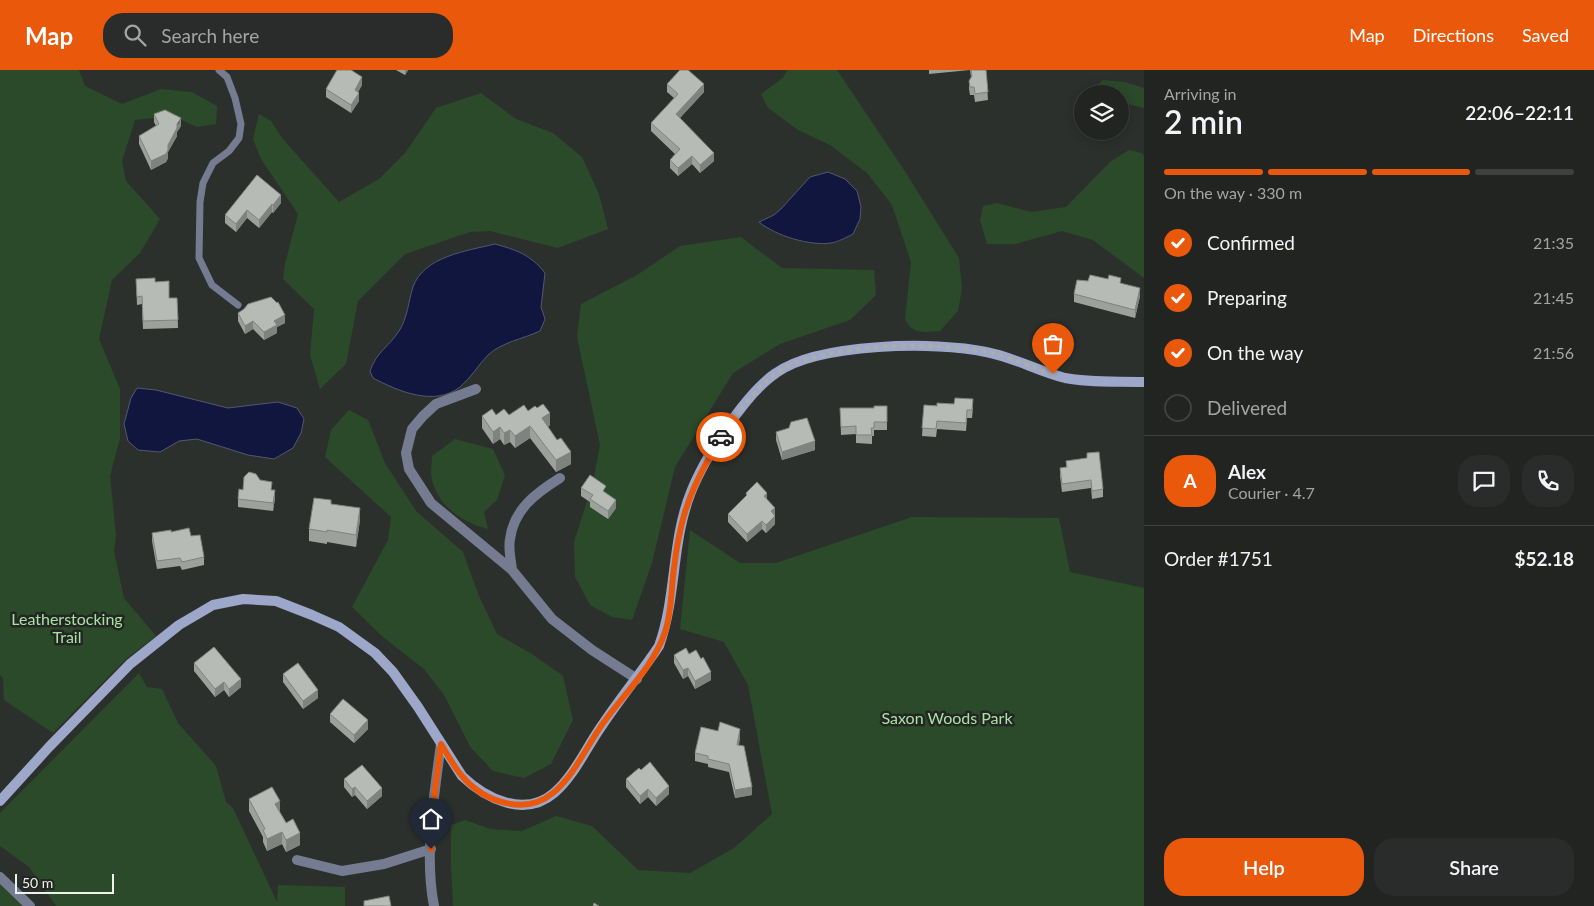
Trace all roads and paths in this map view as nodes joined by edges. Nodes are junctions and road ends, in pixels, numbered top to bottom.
1 (219, 70) edge
2 (238, 305) dead end
3 (1144, 382) edge
4 (476, 389) dead end
5 (560, 478) dead end
6 (512, 570) junction
7 (637, 679) junction
8 (441, 744) junction
9 (0, 801) edge
10 (431, 849) junction
11 (297, 860) dead end
12 (0, 877) edge
13 (30, 906) edge
14 (434, 906) edge

1 - 2 lane
3 - 7 street
4 - 6 street
5 - 6 street
6 - 7 street
7 - 8 street
8 - 9 street
8 - 10 street
10 - 11 street
10 - 14 street
12 - 13 street

